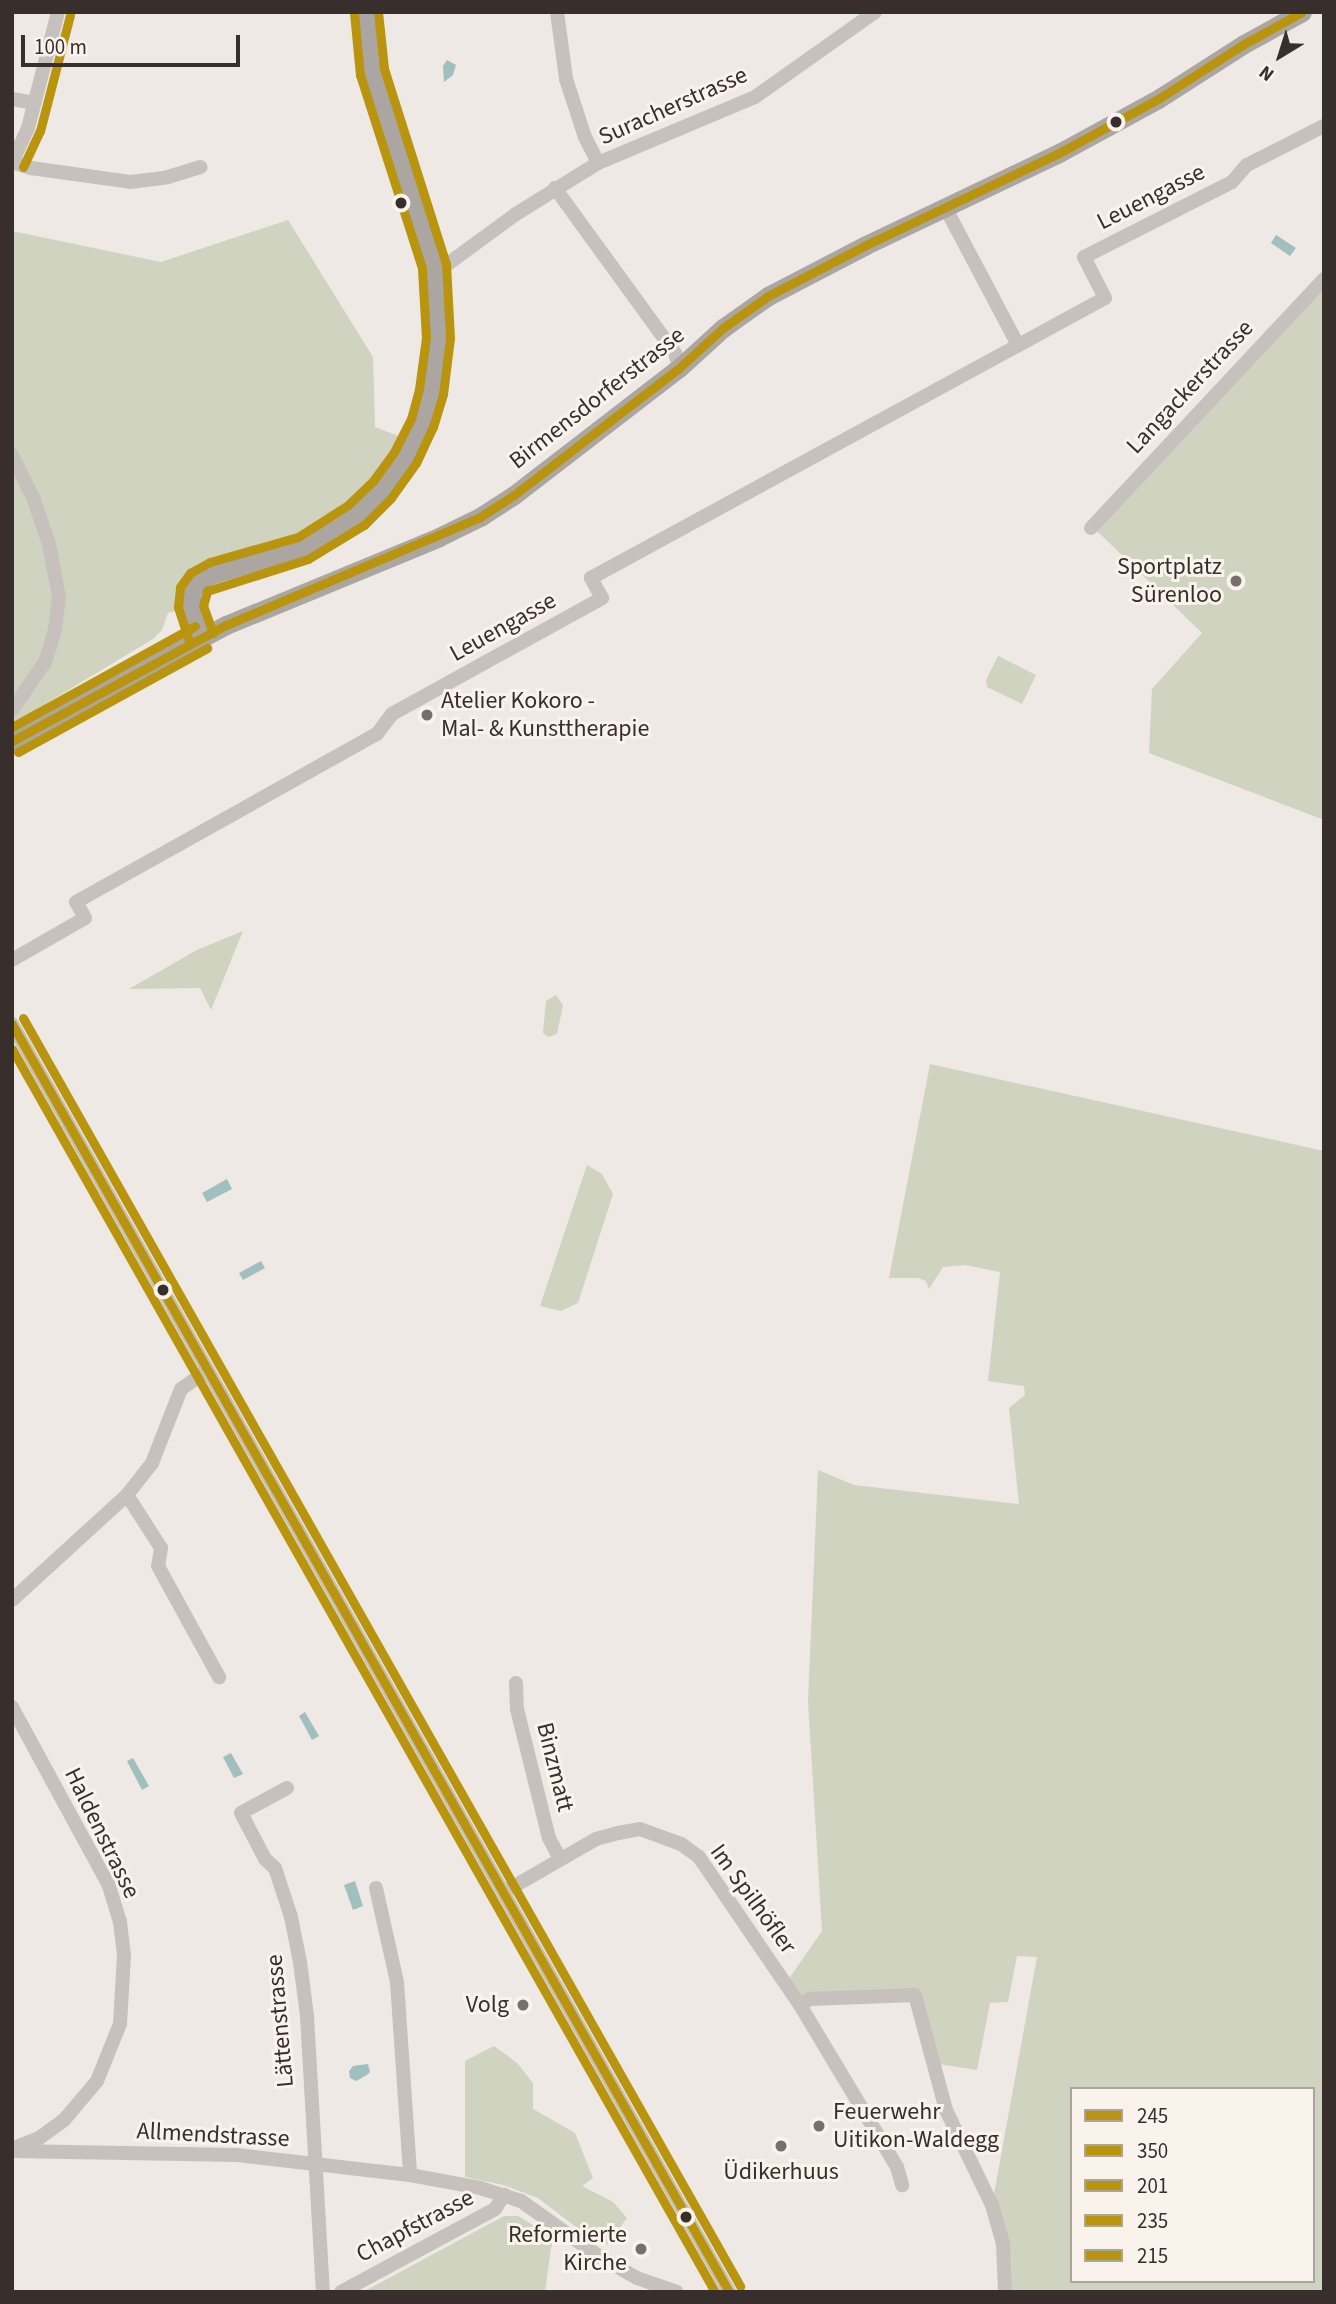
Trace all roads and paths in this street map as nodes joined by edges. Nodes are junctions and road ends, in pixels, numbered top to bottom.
1 (58, 12) edge
2 (366, 12) edge
3 (557, 12) edge
4 (875, 12) edge
5 (1302, 12) edge
6 (12, 99) edge
7 (35, 103) junction
8 (1324, 126) edge
9 (12, 162) edge
10 (598, 163) junction
11 (201, 167) dead end
12 (555, 188) junction
13 (945, 207) junction
14 (434, 266) junction
15 (1324, 279) edge
16 (1018, 345) junction
17 (679, 368) junction
18 (12, 455) edge
19 (1091, 528) dead end
20 (201, 637) junction
21 (12, 710) edge
22 (12, 741) edge
23 (12, 960) edge
24 (12, 1024) edge
25 (208, 1370) junction
26 (127, 1494) junction
27 (12, 1600) edge
28 (219, 1676) dead end
29 (516, 1683) dead end
30 (12, 1707) edge
31 (288, 1788) dead end
32 (560, 1859) junction
33 (376, 1888) dead end
34 (504, 1892) junction
35 (800, 2005) junction
36 (12, 2150) edge
37 (316, 2165) junction
38 (410, 2175) junction
39 (902, 2185) dead end
40 (504, 2195) junction
41 (323, 2292) edge
42 (341, 2292) edge
43 (677, 2292) edge
44 (729, 2292) edge
45 (1005, 2292) edge

1 - 7 street
2 - 14 main road
3 - 10 street
4 - 10 street, Suracherstrasse
5 - 13 main road, Birmensdorferstrasse
6 - 7 street
7 - 9 street
8 - 16 street, Leuengasse
9 - 11 street
10 - 12 street, Suracherstrasse
12 - 14 street, Suracherstrasse
12 - 17 street
13 - 16 street
13 - 17 main road, Birmensdorferstrasse
14 - 20 main road
15 - 19 street, Langackerstrasse
16 - 23 street, Leuengasse
17 - 20 main road, Birmensdorferstrasse
18 - 21 street
20 - 22 main road, Birmensdorferstrasse
24 - 25 street
25 - 26 street
25 - 34 street
26 - 27 street
26 - 28 street
29 - 32 street, Binzmatt
30 - 36 street, Haldenstrasse
31 - 37 street, Lättenstrasse
32 - 34 street, Im Spilhöfler
32 - 35 street, Im Spilhöfler
33 - 38 street
34 - 44 street
35 - 39 street, Im Spilhöfler
35 - 45 street
36 - 37 street, Allmendstrasse
37 - 38 street, Allmendstrasse
37 - 41 street, Lättenstrasse
38 - 40 street, Allmendstrasse
40 - 42 street, Chapfstrasse
40 - 43 street, Allmendstrasse

